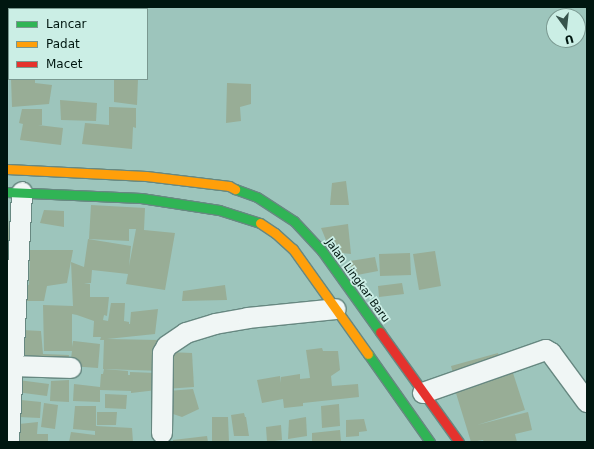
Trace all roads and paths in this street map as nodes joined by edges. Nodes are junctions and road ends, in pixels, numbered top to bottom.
1 (7, 169) edge
2 (15, 192) edge
3 (336, 308) junction
4 (14, 366) junction
5 (71, 368) dead end
6 (423, 393) junction
7 (587, 402) edge
8 (162, 433) dead end
9 (9, 442) edge
10 (430, 442) edge
11 (459, 442) edge

1 - 6 highway, Jalan Lingkar Baru
2 - 3 highway
2 - 4 street
3 - 8 street
3 - 10 highway
4 - 5 street
4 - 9 street
6 - 7 street
6 - 11 highway, Jalan Lingkar Baru

